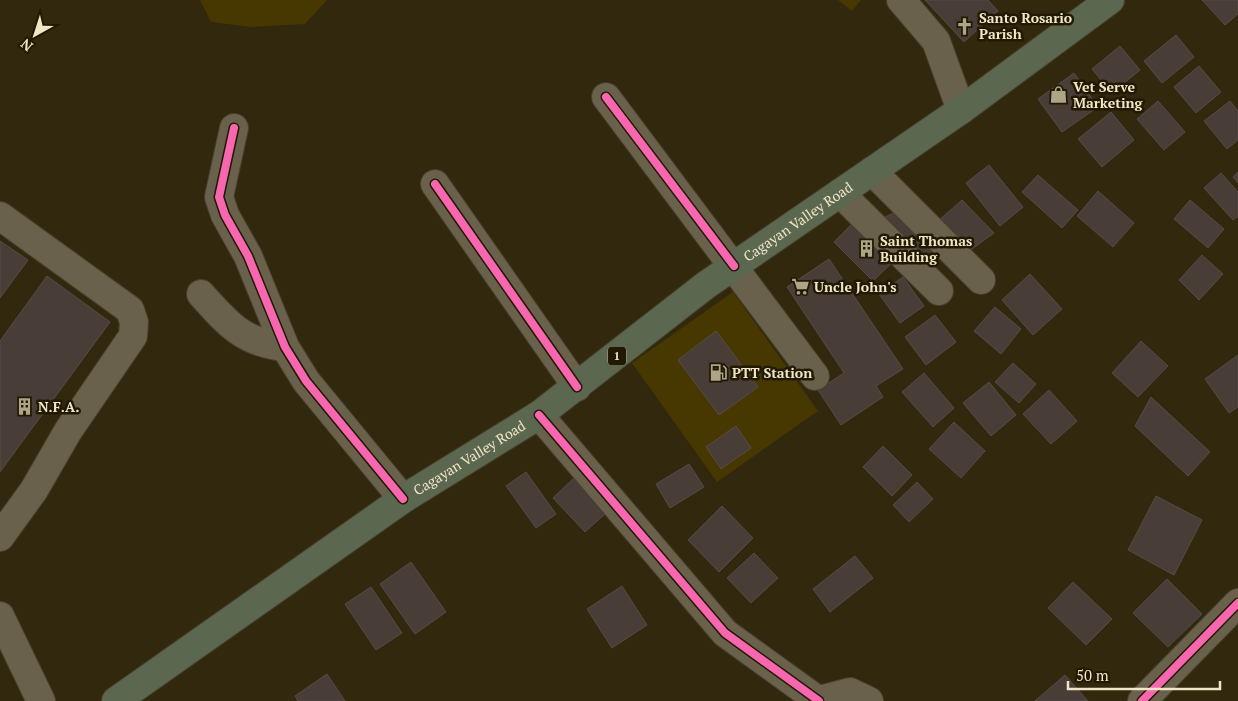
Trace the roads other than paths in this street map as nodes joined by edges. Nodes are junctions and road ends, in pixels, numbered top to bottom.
1 (901, 0) edge
2 (1110, 0) edge
3 (606, 97) dead end
4 (961, 110) junction
5 (234, 128) dead end
6 (872, 171) junction
7 (435, 184) dead end
8 (840, 193) junction
9 (0, 216) edge
10 (734, 266) junction
11 (981, 280) dead end
12 (939, 291) dead end
13 (201, 294) dead end
14 (285, 347) junction
15 (815, 376) dead end
16 (577, 387) junction
17 (539, 415) junction
18 (403, 499) junction
19 (0, 537) edge
20 (1238, 603) edge
21 (0, 616) edge
22 (819, 700) edge
23 (41, 701) edge
24 (116, 701) edge
25 (869, 701) edge
26 (1142, 701) edge

1 - 4 street
2 - 4 highway, Cagayan Valley Road / 1
3 - 10 street
4 - 6 highway, Cagayan Valley Road / 1
5 - 14 street
6 - 8 highway, Cagayan Valley Road / 1
6 - 11 street
7 - 16 street
8 - 10 highway, Cagayan Valley Road / 1
8 - 12 street
9 - 19 street
10 - 15 street
10 - 16 highway, Cagayan Valley Road / 1
13 - 14 street
14 - 18 street
16 - 17 highway, Cagayan Valley Road / 1
17 - 18 highway, Cagayan Valley Road / 1
17 - 22 street
18 - 24 highway, Cagayan Valley Road / 1
20 - 26 street
21 - 23 street
22 - 25 street

